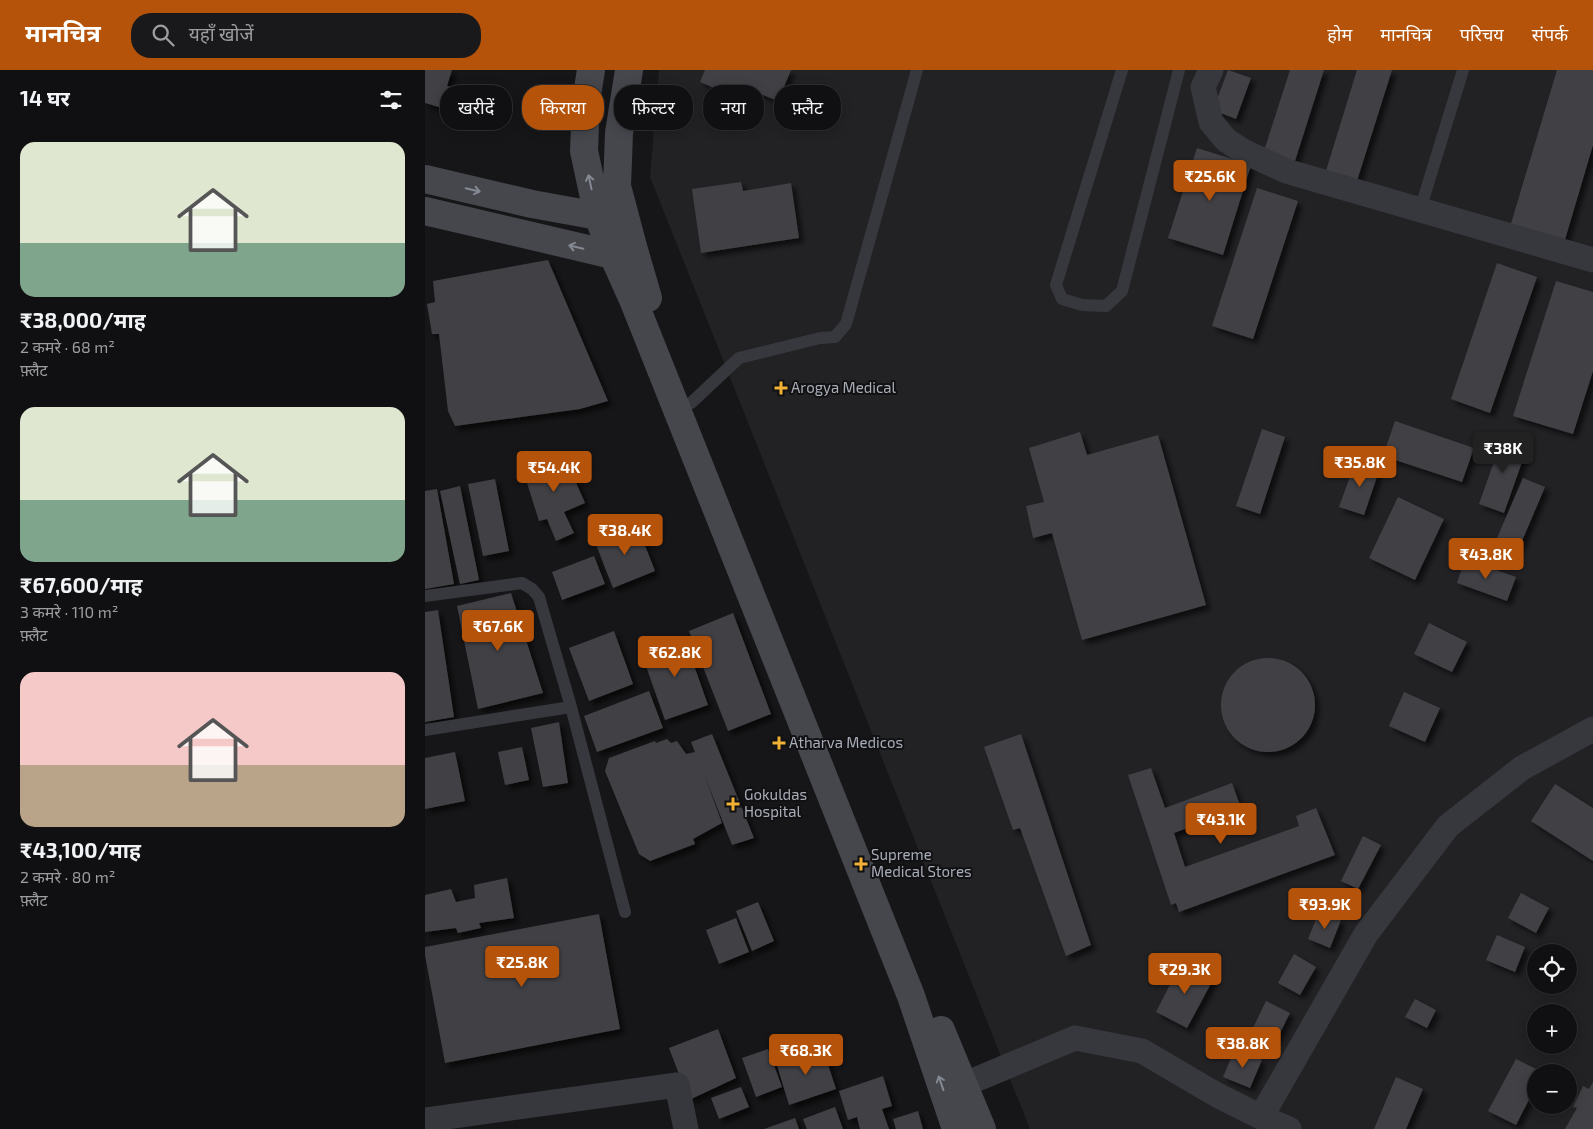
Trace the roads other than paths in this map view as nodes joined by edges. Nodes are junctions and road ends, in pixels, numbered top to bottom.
1 (591, 70) edge
2 (629, 70) edge
3 (917, 70) edge
4 (1122, 70) edge
5 (1179, 70) edge
6 (1211, 70) edge
7 (1463, 70) edge
8 (425, 180) edge
9 (1420, 210) junction
10 (425, 211) edge
11 (598, 216) junction
12 (623, 253) junction
13 (1593, 260) edge
14 (691, 403) junction
15 (425, 596) edge
16 (571, 707) junction
17 (1593, 729) edge
18 (425, 730) edge
19 (625, 912) dead end
20 (963, 1085) junction
21 (1261, 1117) junction
22 (425, 1120) edge
23 (686, 1129) edge
24 (956, 1129) edge
25 (982, 1129) edge
26 (1289, 1129) edge

11 -> 1 main road
2 - 12 main road
3 - 14 lane
4 - 5 lane
6 - 9 street
7 - 9 lane
8 -> 11 main road
9 - 13 street
12 -> 10 main road
11 - 12 main road
12 - 14 main road
24 -> 12 main road
14 - 20 main road
15 - 16 lane
16 - 18 lane
16 - 19 lane
17 - 21 street
20 - 21 street
20 - 25 main road
21 - 26 street
22 - 23 street

